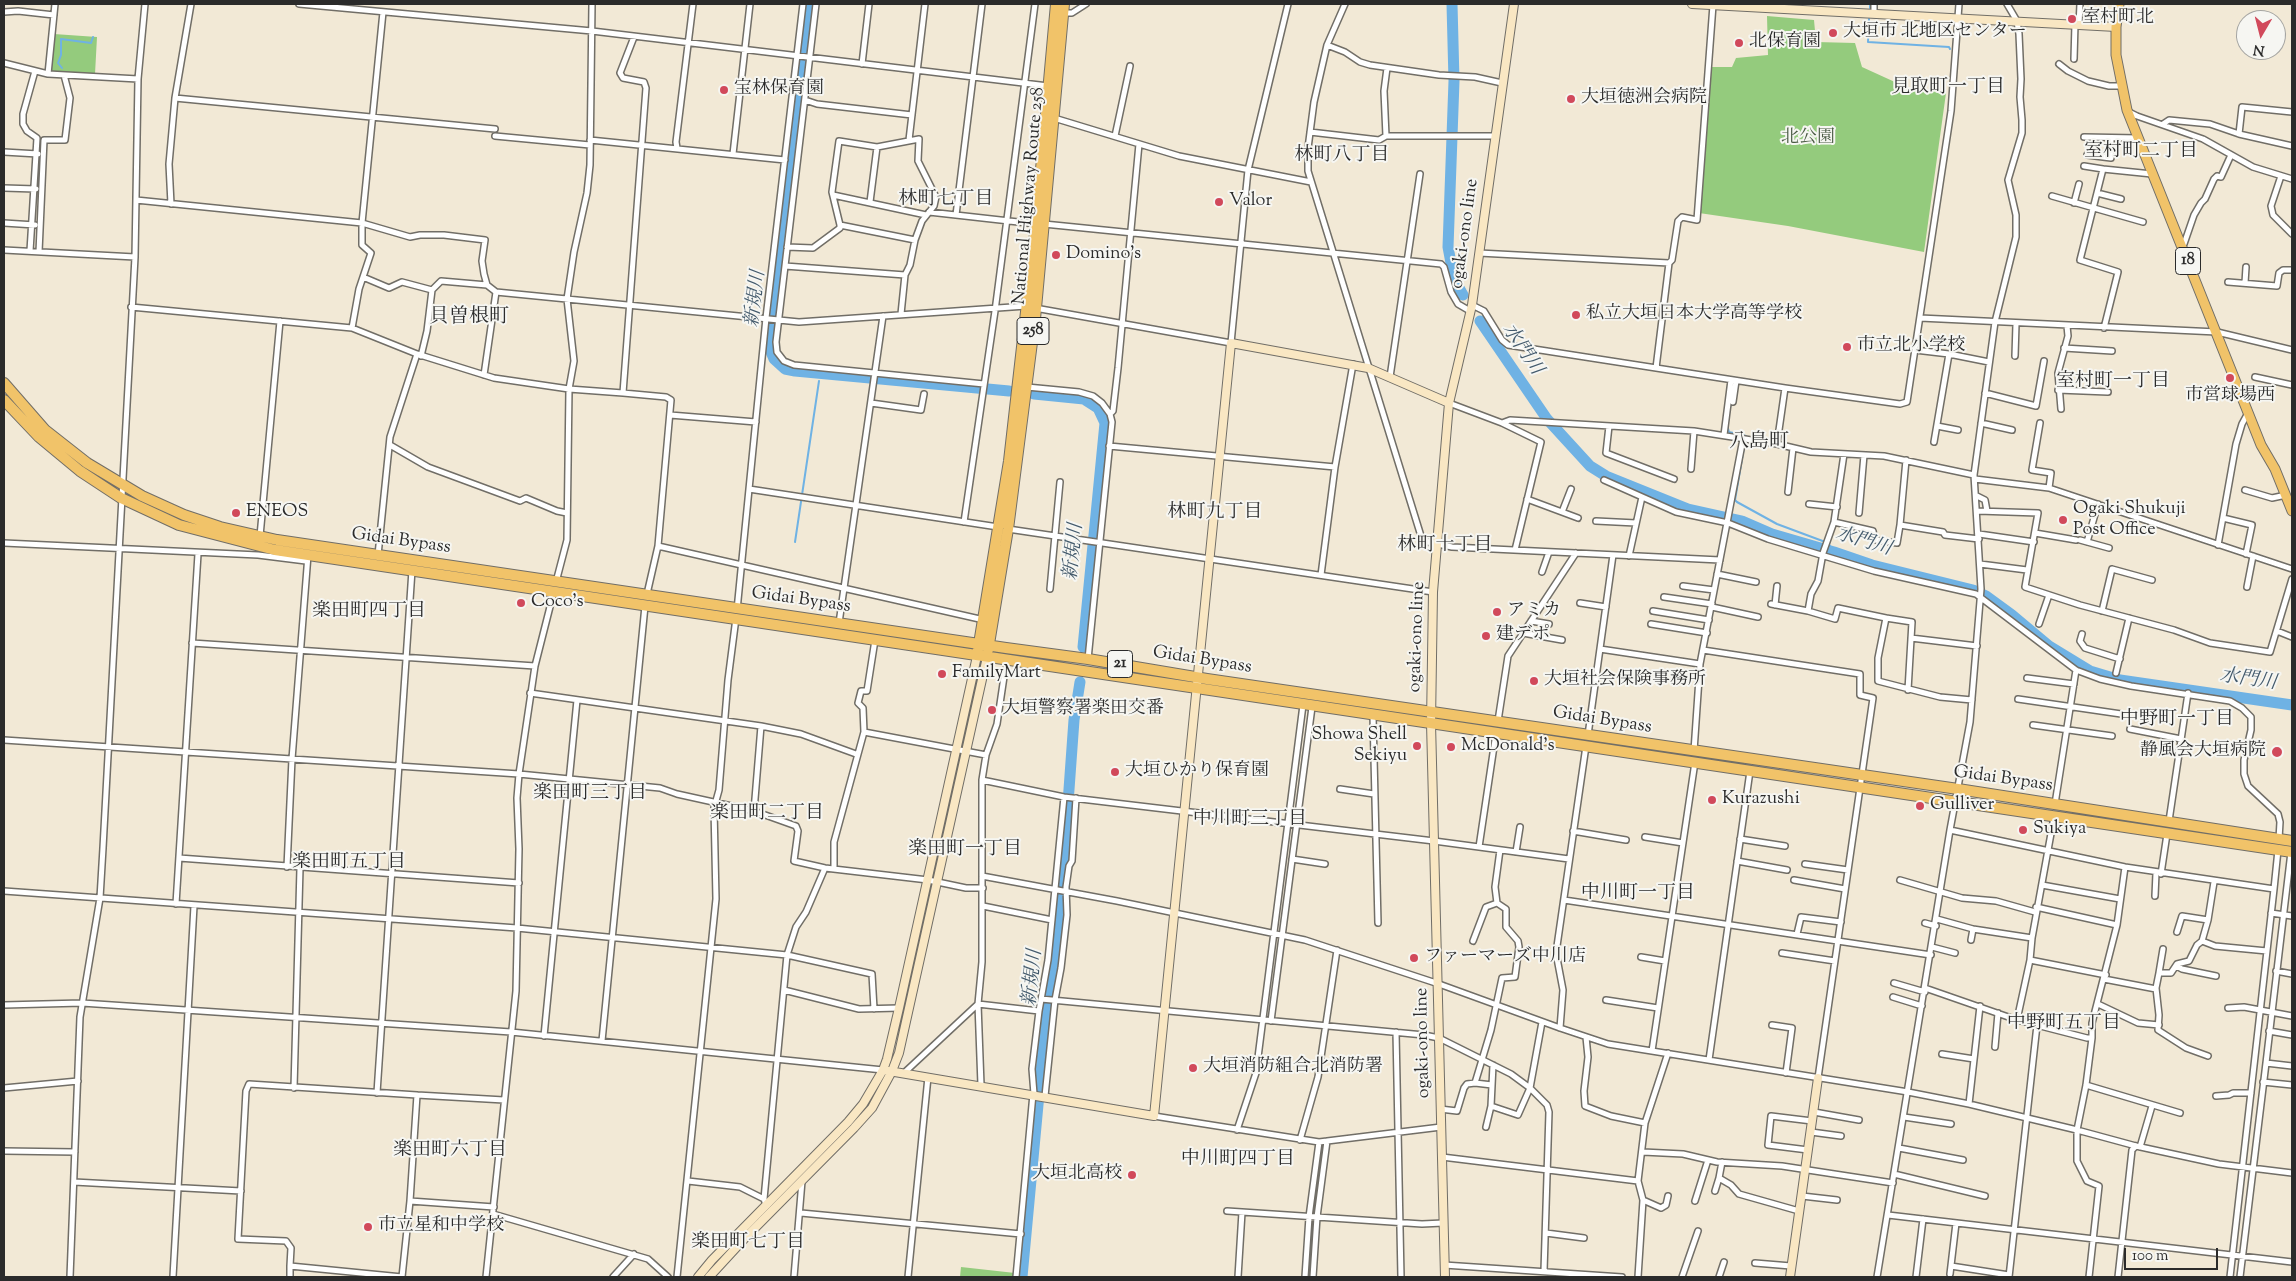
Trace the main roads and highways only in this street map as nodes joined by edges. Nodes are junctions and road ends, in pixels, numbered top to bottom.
1 (1514, 4) edge
2 (1692, 4) edge
3 (2119, 4) edge
4 (1713, 5) edge
5 (1729, 5) edge
6 (1059, 8) edge
7 (2116, 27) junction
8 (1040, 224) junction
9 (1031, 307) junction
10 (4, 384) edge
11 (4, 400) edge
12 (1449, 403) junction
13 (2292, 511) edge
14 (1004, 528) junction
15 (646, 600) junction
16 (984, 645) junction
17 (982, 656) junction
18 (1198, 677) junction
19 (1196, 688) junction
20 (1431, 711) junction
21 (1431, 723) junction
22 (1587, 741) junction
23 (962, 749) junction
24 (2285, 839) edge
25 (2285, 851) edge
26 (882, 1070) junction
27 (892, 1071) junction
28 (1818, 1078) road end
29 (698, 1277) edge
30 (710, 1277) edge
31 (1445, 1277) edge
32 (1790, 1277) edge

1 - 12 main road, ogaki-ono line
2 - 4 main road
3 - 7 main road, 18
4 - 5 main road
5 - 7 main road
6 - 8 highway, National Highway Route 258 / 258
6 - 8 highway, National Highway Route 258 / 258
7 - 13 main road, 18
8 - 9 highway, National Highway Route 258 / 258
9 - 14 highway, National Highway Route 258 / 258
9 - 14 highway, National Highway Route 258 / 258
10 - 15 highway, Gidai Bypass / 21
11 - 15 highway, Gidai Bypass / 21
12 - 18 main road
12 - 20 main road, ogaki-ono line
14 - 16 highway, National Highway Route 258 / 258
14 - 16 highway, National Highway Route 258 / 258
15 - 16 highway, Gidai Bypass / 21
15 - 17 highway, Gidai Bypass / 21
16 - 17 highway, National Highway Route 258 / 258
16 - 18 highway, Gidai Bypass / 21
17 - 19 highway, Gidai Bypass / 21
17 - 23 main road
18 - 19 main road
18 - 20 highway, Gidai Bypass / 21
19 - 21 highway, Gidai Bypass / 21
19 - 27 main road
20 - 21 main road, ogaki-ono line
20 - 22 highway, Gidai Bypass / 21
21 - 22 highway, Gidai Bypass / 21
21 - 31 main road, ogaki-ono line
22 - 24 highway, Gidai Bypass / 21
22 - 25 highway, Gidai Bypass / 21
23 - 26 main road
23 - 27 main road
26 - 27 main road
26 - 29 main road
27 - 30 main road
28 - 32 main road

